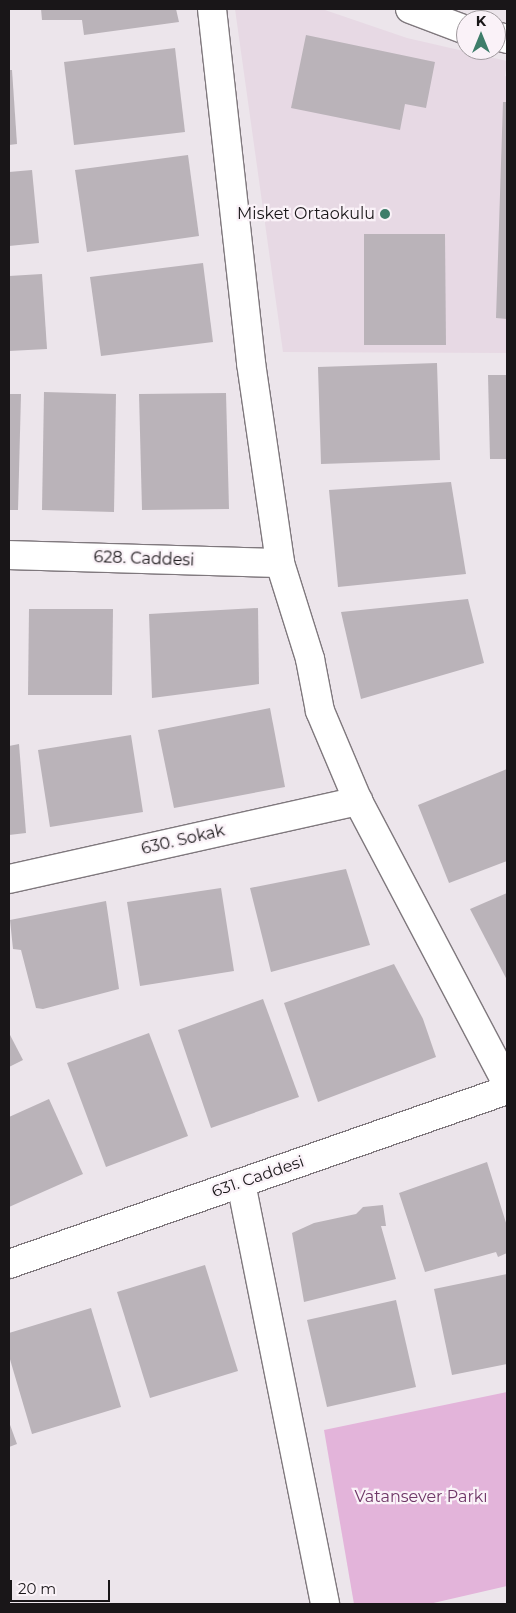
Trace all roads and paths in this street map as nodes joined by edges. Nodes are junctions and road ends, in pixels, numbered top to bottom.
1 (212, 9) edge
2 (410, 9) edge
3 (456, 26) edge
4 (9, 555) edge
5 (280, 563) junction
6 (358, 801) junction
7 (9, 879) edge
8 (507, 1084) edge
9 (507, 1090) edge
10 (241, 1183) junction
11 (9, 1264) edge
12 (325, 1604) edge

1 - 5 street
2 - 3 street
4 - 5 street, 628. Caddesi
5 - 6 street
6 - 7 street, 630. Sokak
6 - 8 street
9 - 10 street, 631. Caddesi
10 - 11 street, 631. Caddesi
10 - 12 street

